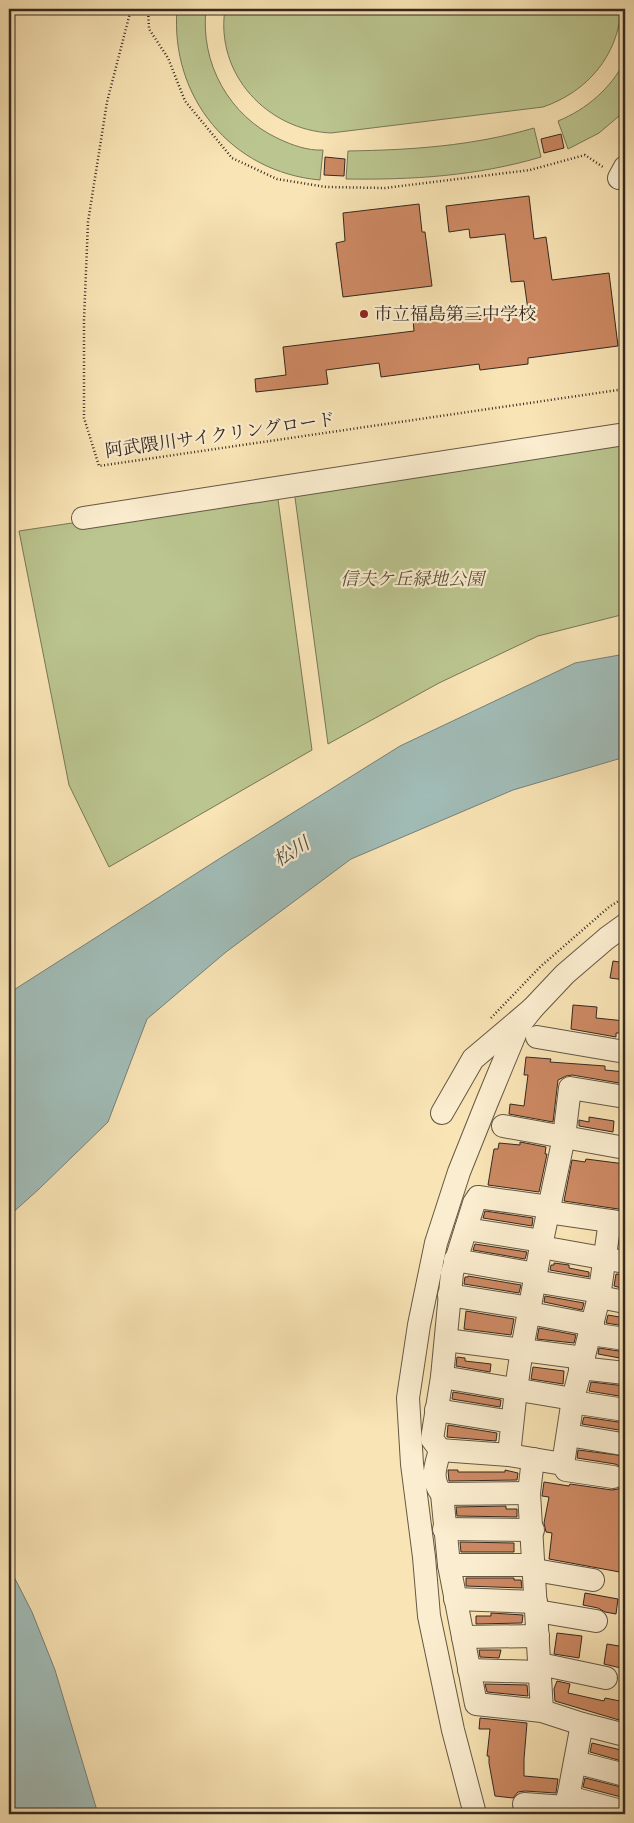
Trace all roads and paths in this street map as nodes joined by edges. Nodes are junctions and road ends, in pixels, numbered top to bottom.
1 (131, 9) edge
2 (148, 9) edge
3 (622, 172) edge
4 (625, 389) edge
5 (625, 434) edge
6 (83, 518) dead end
7 (625, 925) edge
8 (532, 1009) junction
9 (537, 1037) dead end
10 (625, 1052) edge
11 (625, 1097) edge
12 (442, 1113) dead end
13 (503, 1126) dead end
14 (564, 1137) junction
15 (625, 1148) edge
16 (549, 1209) junction
17 (618, 1222) edge
18 (466, 1229) junction
19 (541, 1244) junction
20 (455, 1260) junction
21 (614, 1260) edge
22 (535, 1277) junction
23 (600, 1294) junction
24 (449, 1295) junction
25 (625, 1302) edge
26 (529, 1311) junction
27 (592, 1329) junction
28 (625, 1339) edge
29 (446, 1340) junction
30 (522, 1349) junction
31 (582, 1363) junction
32 (625, 1373) edge
33 (442, 1377) junction
34 (516, 1389) junction
35 (573, 1400) junction
36 (436, 1410) junction
37 (625, 1410) edge
38 (512, 1422) junction
39 (568, 1435) junction
40 (622, 1444) dead end
41 (440, 1450) junction
42 (509, 1455) junction
43 (533, 1459) junction
44 (563, 1464) junction
45 (612, 1477) dead end
46 (530, 1493) junction
47 (442, 1494) junction
48 (444, 1529) junction
49 (533, 1530) junction
50 (449, 1565) junction
51 (534, 1568) junction
52 (593, 1580) dead end
53 (455, 1600) junction
54 (537, 1607) junction
55 (596, 1622) dead end
56 (538, 1636) junction
57 (463, 1637) junction
58 (540, 1668) junction
59 (469, 1670) junction
60 (606, 1678) dead end
61 (542, 1711) junction
62 (582, 1724) junction
63 (625, 1735) edge
64 (575, 1762) junction
65 (625, 1775) edge
66 (524, 1804) dead end
67 (566, 1806) edge
68 (625, 1812) edge
69 (475, 1814) edge

1 - 4 path, 阿武隈川サイクリングロード
2 - 3 path
5 - 6 street
7 - 8 street
8 - 12 street
8 - 69 street
9 - 10 street
11 - 14 street
13 - 14 street
14 - 15 street
14 - 16 street
16 - 17 street
16 - 18 street
16 - 19 street
17 - 21 street
18 - 19 street
18 - 20 street
19 - 21 street
19 - 22 street
20 - 22 street
20 - 24 street
21 - 23 street
22 - 23 street
22 - 26 street
23 - 25 street
23 - 27 street
24 - 26 street
24 - 29 street
26 - 27 street
26 - 30 street
27 - 28 street
27 - 31 street
29 - 30 street
29 - 33 street
30 - 31 street
30 - 34 street
31 - 32 street
31 - 35 street
33 - 34 street
33 - 36 street
34 - 35 street
34 - 38 street
35 - 37 street
35 - 39 street
36 - 38 street
36 - 41 street
38 - 42 street
39 - 40 street
39 - 44 street
41 - 42 street
41 - 47 street
42 - 43 street
43 - 44 street
43 - 46 street
44 - 45 street
46 - 47 street
46 - 49 street
47 - 48 street
48 - 49 street
48 - 50 street
49 - 51 street
50 - 51 street
50 - 53 street
51 - 52 street
51 - 54 street
53 - 54 street
53 - 57 street
54 - 55 street
54 - 56 street
56 - 57 street
56 - 58 street
57 - 59 street
58 - 59 street
58 - 60 street
58 - 61 street
59 - 61 street
61 - 62 street
62 - 63 street
62 - 64 street
64 - 65 street
64 - 67 street
66 - 67 street
67 - 68 street

